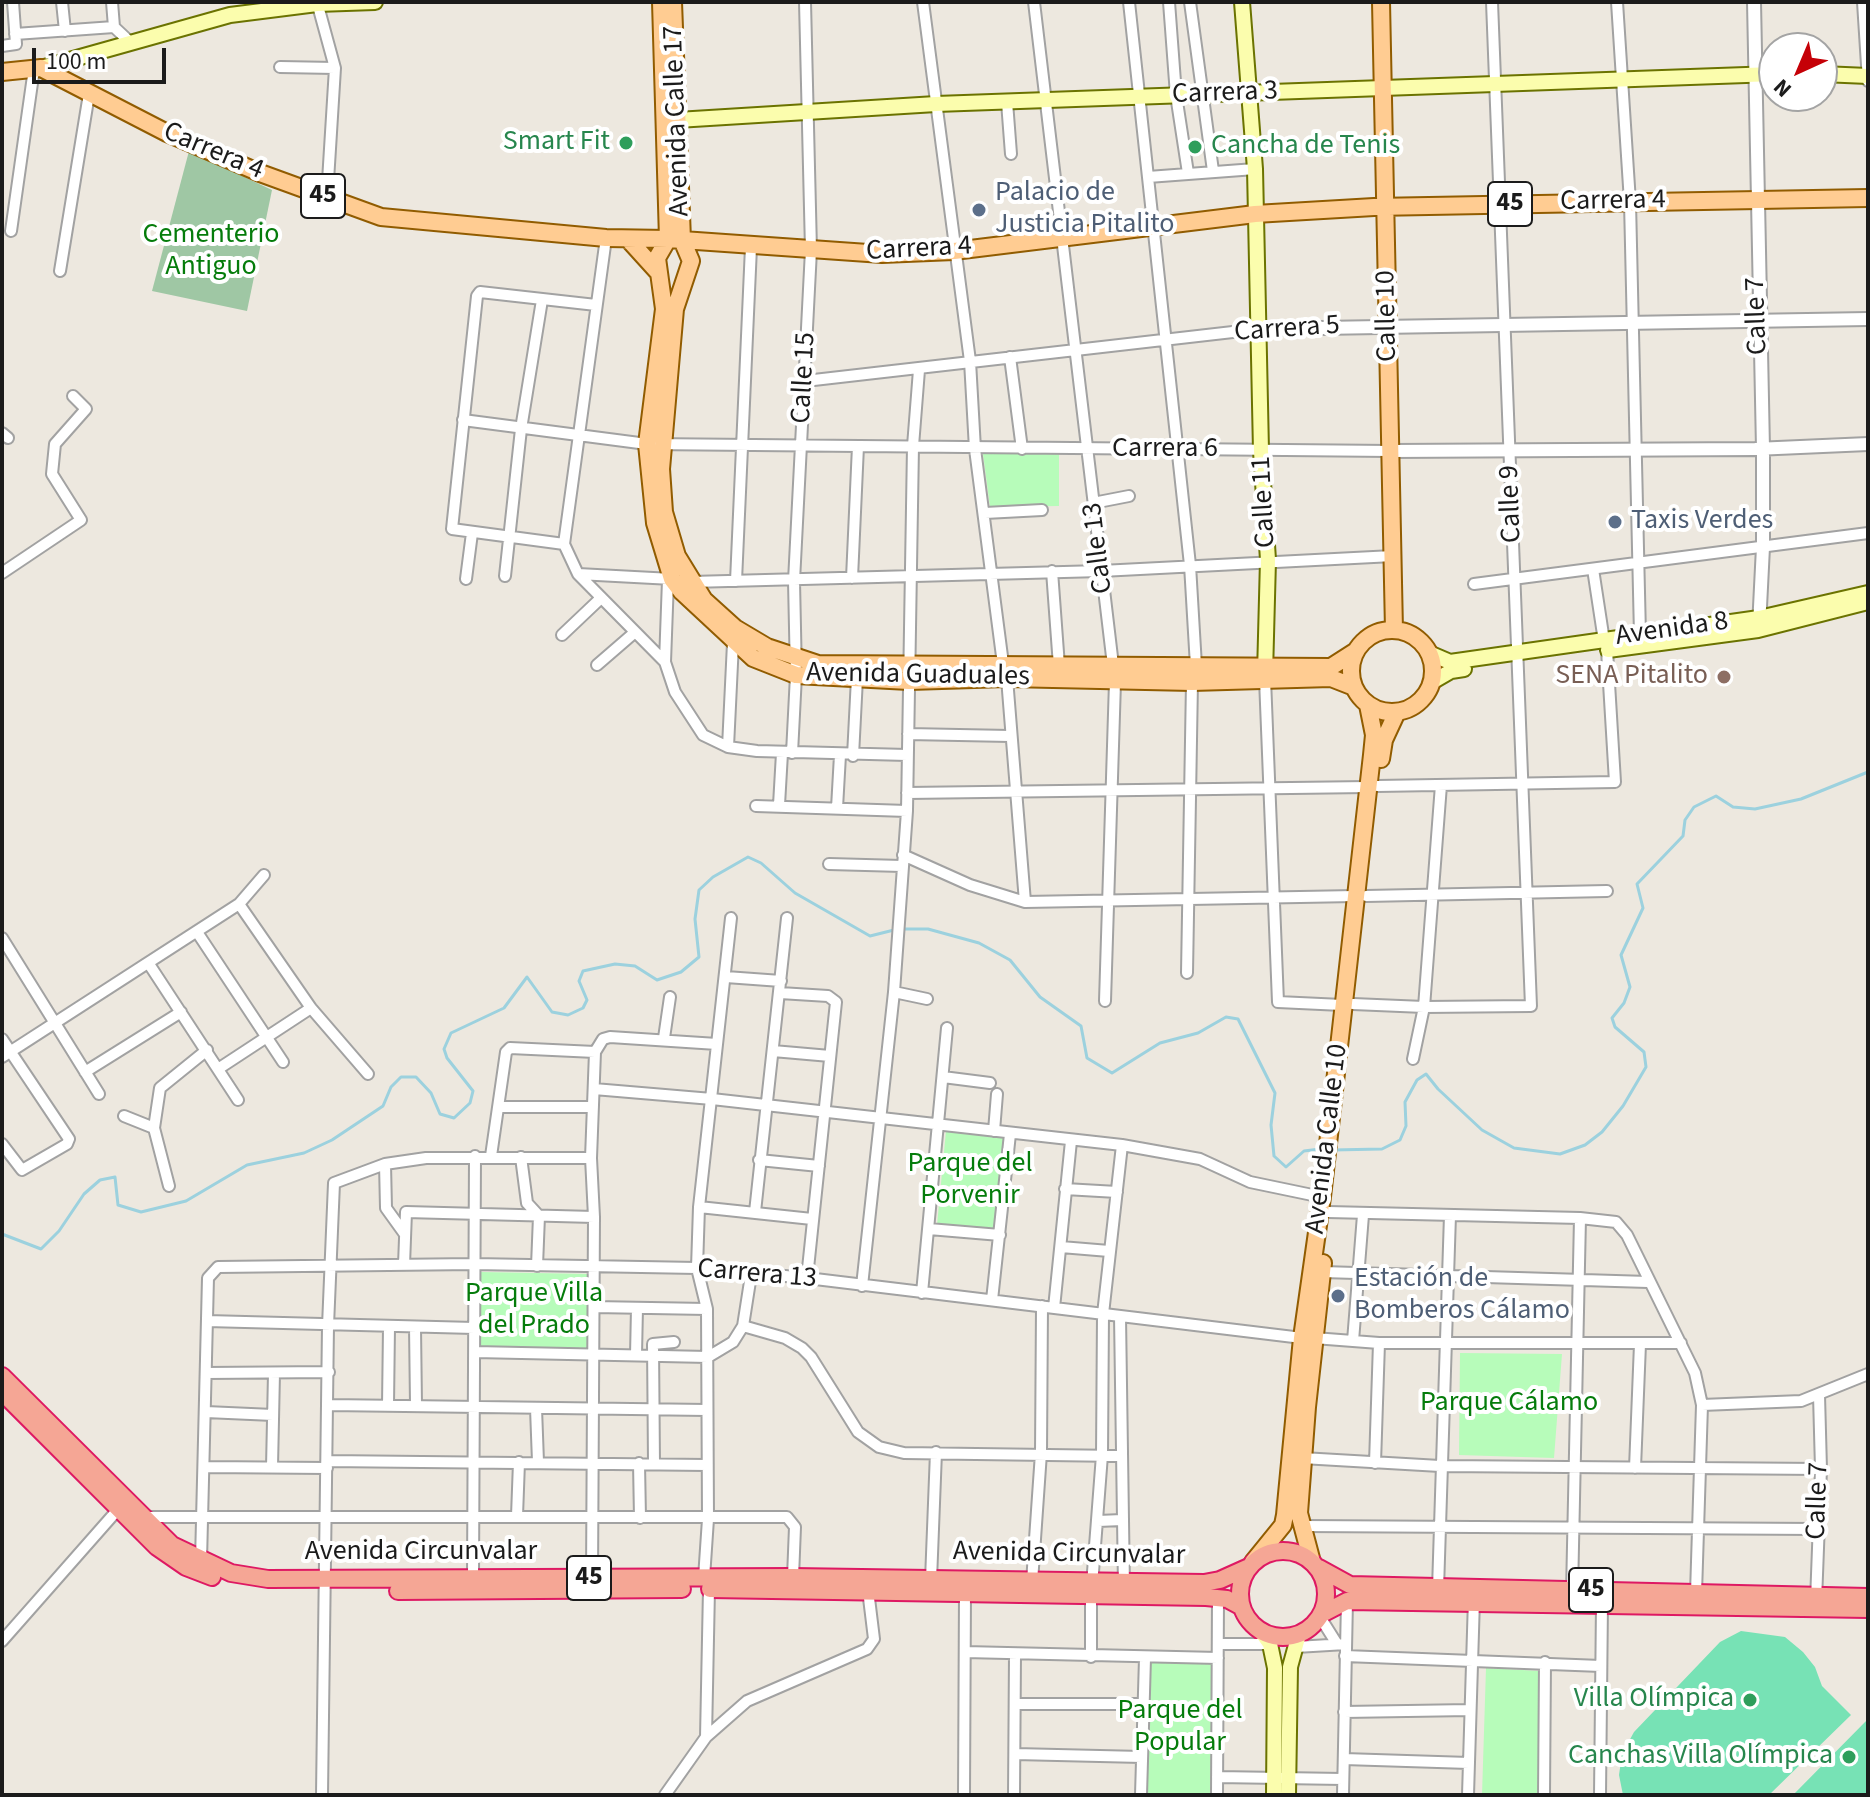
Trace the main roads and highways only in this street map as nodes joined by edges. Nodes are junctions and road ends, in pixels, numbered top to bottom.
1 (375, 2) edge
2 (661, 2) edge
3 (673, 2) edge
4 (1242, 2) edge
5 (1381, 2) edge
6 (317, 3) edge
7 (38, 68) junction
8 (2, 72) edge
9 (1758, 75) edge
10 (1838, 75) edge
11 (1868, 76) edge
12 (1383, 88) junction
13 (1249, 93) junction
14 (677, 120) junction
15 (1868, 198) edge
16 (1385, 208) junction
17 (1255, 214) junction
18 (628, 239) junction
19 (675, 239) junction
20 (725, 244) junction
21 (690, 267) junction
22 (657, 271) junction
23 (654, 444) junction
24 (1868, 593) edge
25 (1868, 602) edge
26 (1759, 624) junction
27 (1394, 630) junction
28 (1605, 645) junction
29 (1356, 651) junction
30 (1429, 653) junction
31 (1519, 655) junction
32 (796, 666) junction
33 (1005, 671) junction
34 (1266, 672) junction
35 (910, 674) junction
36 (1114, 675) junction
37 (1432, 682) junction
38 (1354, 687) junction
39 (1368, 705) junction
40 (1397, 712) junction
41 (1373, 786) junction
42 (1325, 1204) junction
43 (1308, 1338) junction
44 (2, 1376) edge
45 (2, 1392) edge
46 (121, 1506) junction
47 (1251, 1564) junction
48 (1315, 1565) junction
49 (707, 1583) junction
50 (592, 1584) junction
51 (325, 1586) junction
52 (1124, 1590) junction
53 (1093, 1591) junction
54 (1475, 1596) junction
55 (1572, 1596) junction
56 (1868, 1597) edge
57 (1816, 1602) junction
58 (1240, 1606) junction
59 (1868, 1609) edge
60 (1321, 1615) junction
61 (1265, 1637) junction
62 (1298, 1641) junction
63 (1283, 1668) junction
64 (1281, 1778) junction
65 (1274, 1795) edge
66 (1288, 1795) edge

1 - 6 main road
2 - 19 main road, Avenida Calle 17
3 - 14 main road, Avenida Calle 17
4 - 13 main road, Calle 11
5 - 12 main road, Calle 10
6 - 7 main road
7 - 8 main road
7 - 18 main road, Carrera 4 / 45
9 - 12 main road, Carrera 3
10 - 11 main road
12 - 13 main road, Carrera 3
12 - 16 main road, Calle 10
13 - 14 main road, Carrera 3
13 - 17 main road, Calle 11
14 - 19 main road, Avenida Calle 17
15 - 16 main road, Carrera 4 / 45
16 - 17 main road, Carrera 4 / 45
16 - 27 main road, Calle 10
17 - 20 main road, Carrera 4 / 45
17 - 34 main road, Calle 11
18 - 19 main road, Carrera 4 / 45
18 - 22 main road
19 - 20 main road, Carrera 4 / 45
19 - 21 main road
19 - 22 main road, Avenida Guaduales
20 - 21 main road
21 - 23 main road, Avenida Guaduales
22 - 23 main road, Avenida Guaduales
23 - 32 main road, Avenida Guaduales
23 - 32 main road, Avenida Guaduales
24 - 26 main road, Avenida 8
25 - 26 main road, Avenida 8
26 - 28 main road, Avenida 8
26 - 28 main road, Avenida 8
27 - 29 main road
27 - 30 main road
28 - 31 main road, Avenida 8
29 - 34 main road, Avenida Guaduales
29 - 38 main road
30 - 31 main road, Avenida 8
30 - 37 main road
31 - 37 main road, Avenida 8
32 - 35 main road, Avenida Guaduales
32 - 35 main road, Avenida Guaduales
33 - 35 main road, Avenida Guaduales
33 - 36 main road, Avenida Guaduales
33 - 36 main road, Avenida Guaduales
34 - 36 main road, Avenida Guaduales
34 - 38 main road, Avenida Guaduales
37 - 40 main road
38 - 39 main road
39 - 40 main road
39 - 41 main road, Avenida Calle 10
40 - 41 main road, Avenida Calle 10
41 - 42 main road, Avenida Calle 10
42 - 43 main road, Avenida Calle 10
42 - 43 main road, Avenida Calle 10
43 - 47 main road, Avenida Calle 10
43 - 48 main road, Avenida Calle 10
44 - 46 highway, Avenida Circunvalar / 45
45 - 46 highway, Avenida Circunvalar / 45
46 - 51 highway, Avenida Circunvalar / 45
46 - 51 highway, Avenida Circunvalar / 45
47 - 48 highway
47 - 52 highway, Avenida Circunvalar / 45
47 - 58 highway
48 - 54 highway, 45
48 - 60 highway
49 - 50 highway, Avenida Circunvalar / 45
49 - 53 highway, Avenida Circunvalar / 45
49 - 53 highway, Avenida Circunvalar / 45
50 - 51 highway, Avenida Circunvalar / 45
50 - 51 highway, Avenida Circunvalar / 45
52 - 53 highway, Avenida Circunvalar / 45
52 - 58 highway, Avenida Circunvalar / 45
54 - 55 highway, 45
54 - 60 highway, 45
55 - 57 highway, 45
55 - 57 highway, 45
56 - 57 highway, 45
57 - 59 highway, 45
58 - 61 highway
60 - 62 highway
61 - 62 highway
61 - 63 main road
62 - 63 main road
63 - 64 main road
64 - 65 main road
64 - 66 main road

